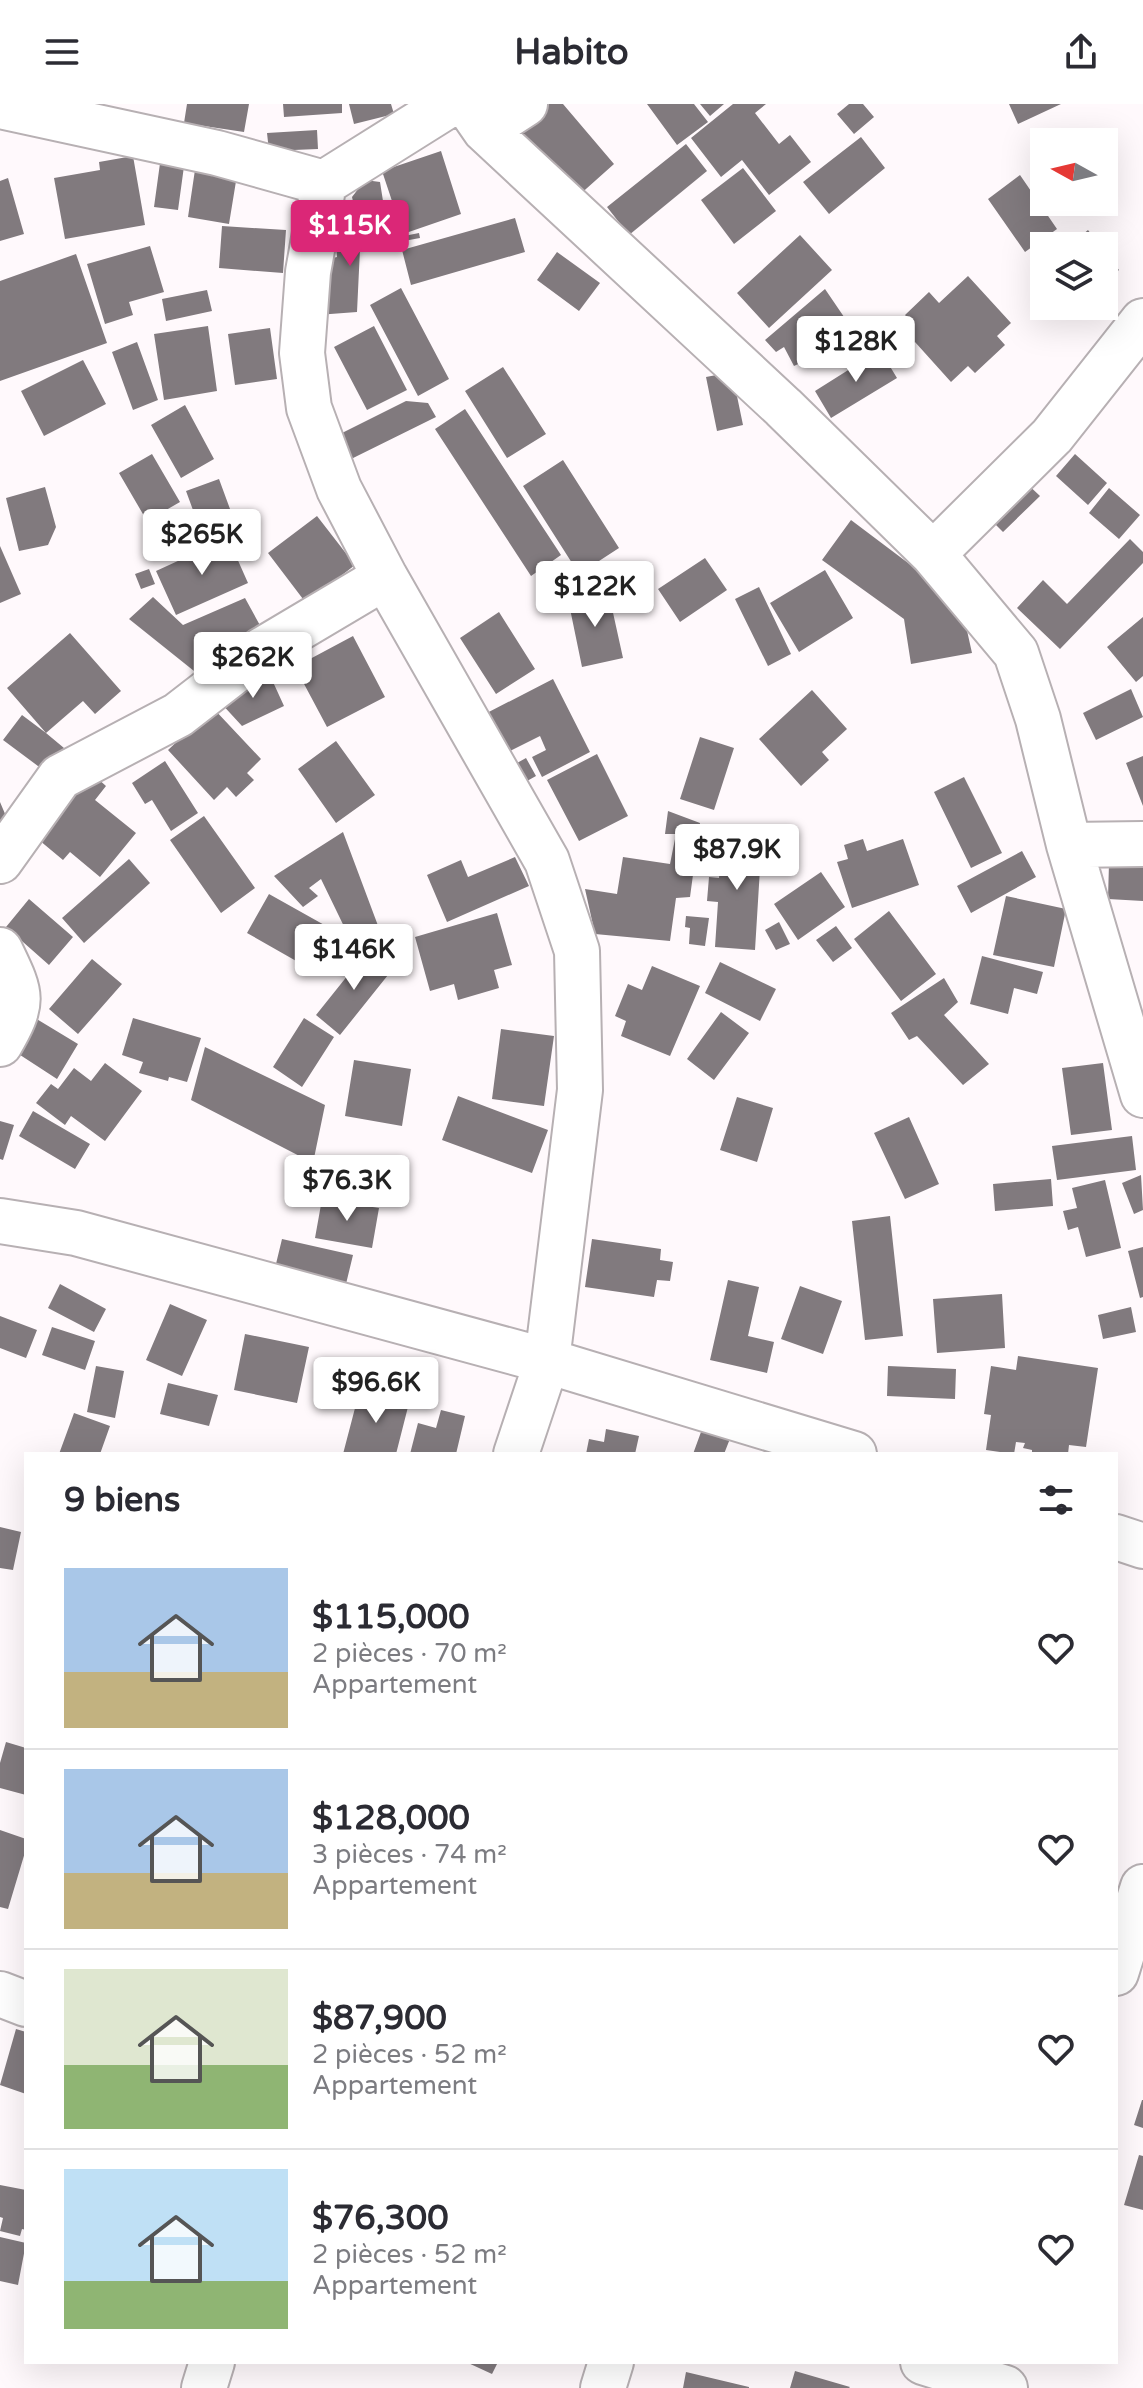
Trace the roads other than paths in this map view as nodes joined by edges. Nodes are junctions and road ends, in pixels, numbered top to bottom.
1 (450, 104) edge
2 (525, 104) edge
3 (0, 106) edge
4 (476, 117) edge
5 (324, 183) junction
6 (1143, 321) edge
7 (933, 554) junction
8 (385, 577) junction
9 (1143, 844) edge
10 (1069, 845) junction
11 (0, 861) edge
12 (0, 950) edge
13 (0, 1044) edge
14 (1143, 1095) edge
15 (0, 1221) edge
16 (547, 1361) junction
17 (517, 1452) edge
18 (847, 1452) edge
19 (1118, 1538) edge
20 (1143, 1546) edge
21 (1143, 1887) edge
22 (1127, 1963) edge
23 (0, 1994) edge
24 (24, 2003) edge
25 (211, 2364) edge
26 (610, 2364) edge
27 (931, 2364) edge
28 (992, 2380) edge
29 (204, 2388) edge
30 (603, 2388) edge

1 - 5 street
2 - 4 street
3 - 5 street
4 - 7 street
5 - 8 street
6 - 7 street
7 - 10 street
8 - 11 street
8 - 16 street
9 - 10 street
10 - 14 street
12 - 13 street
15 - 16 street
16 - 17 street
16 - 18 street
19 - 20 street
21 - 22 street
23 - 24 street
25 - 29 street
26 - 30 street
27 - 28 street

